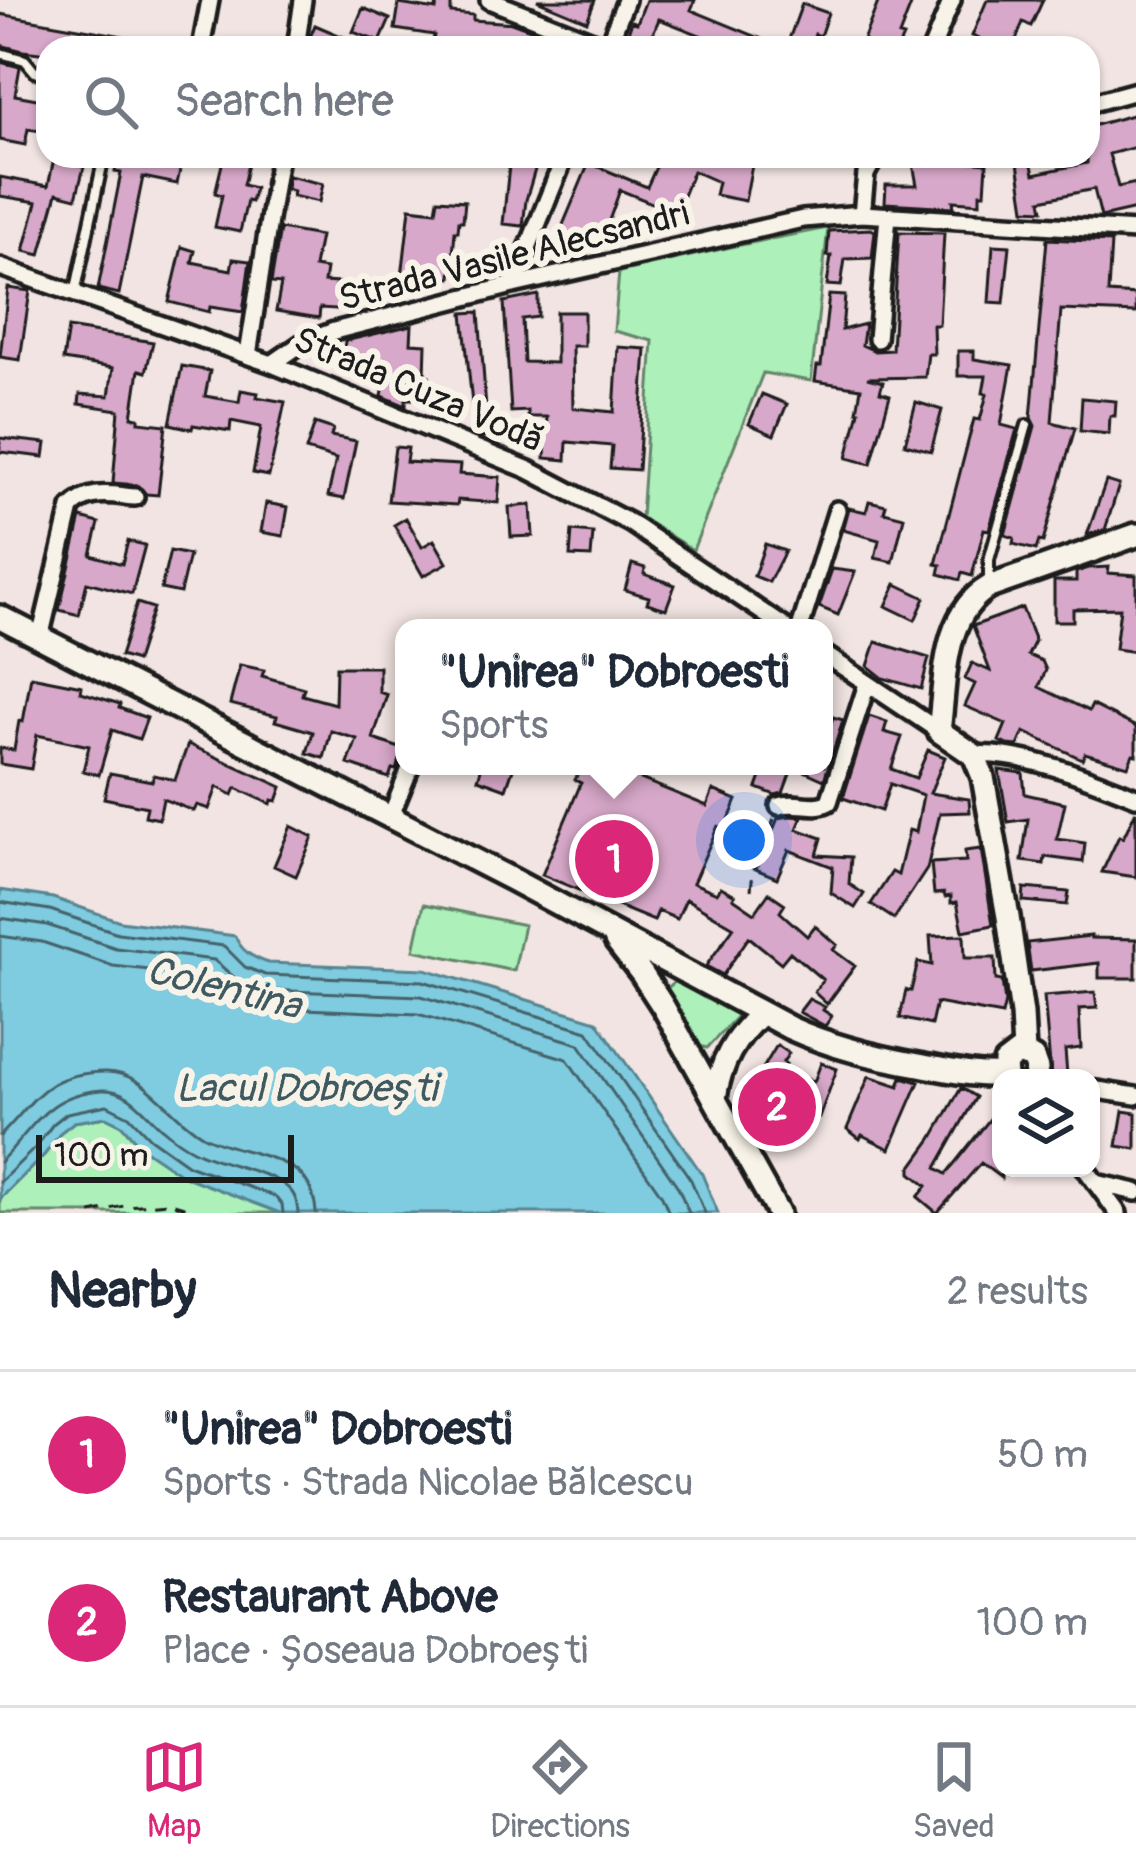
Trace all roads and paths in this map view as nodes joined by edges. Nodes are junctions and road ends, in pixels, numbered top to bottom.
1 (210, 0) edge
2 (303, 0) edge
3 (489, 0) edge
4 (626, 0) edge
5 (952, 0) edge
6 (203, 36) edge
7 (298, 36) edge
8 (578, 36) edge
9 (612, 36) edge
10 (937, 36) edge
11 (0, 53) edge
12 (36, 72) edge
13 (1136, 91) edge
14 (1100, 101) edge
15 (101, 168) edge
16 (277, 168) edge
17 (560, 168) edge
18 (869, 168) edge
19 (862, 214) junction
20 (888, 215) junction
21 (1136, 231) edge
22 (0, 266) edge
23 (514, 285) junction
24 (75, 293) junction
25 (877, 339) dead end
26 (248, 355) junction
27 (272, 364) junction
28 (1027, 425) dead end
29 (135, 497) dead end
30 (837, 510) dead end
31 (1136, 535) edge
32 (989, 587) junction
33 (0, 617) edge
34 (773, 619) edge
35 (803, 619) edge
36 (40, 638) junction
37 (833, 660) edge
38 (867, 684) junction
39 (939, 731) junction
40 (974, 755) junction
41 (407, 775) edge
42 (1136, 797) edge
43 (779, 806) joint
44 (390, 818) junction
45 (751, 890) dead end
46 (606, 930) junction
47 (761, 1012) junction
48 (1024, 1053) junction
49 (1006, 1069) edge
50 (1036, 1069) edge
51 (992, 1075) edge
52 (1100, 1090) edge
53 (1136, 1096) edge
54 (715, 1098) junction
55 (1092, 1177) edge
56 (1096, 1183) junction
57 (1136, 1192) edge
58 (91, 1213) edge
59 (203, 1213) edge
60 (778, 1213) edge
61 (1118, 1213) edge

1 - 6 street
2 - 7 street
3 - 8 street
4 - 9 street
5 - 10 street
11 - 12 lane
13 - 14 street
15 - 24 lane
16 - 26 street
17 - 23 street
18 - 19 street
19 - 20 street, Strada Vasile Alecsandri
19 - 23 street, Strada Vasile Alecsandri
20 - 21 street, Strada Vasile Alecsandri
20 - 25 street
22 - 24 street, Strada Cuza Vodă
23 - 27 street, Strada Vasile Alecsandri
24 - 26 street, Strada Cuza Vodă
26 - 27 street, Strada Cuza Vodă
27 - 34 street, Strada Cuza Vodă
28 - 32 lane
29 - 36 street
30 - 35 street
31 - 32 street
32 - 39 street
33 - 36 street
36 - 44 street
37 - 38 street
38 - 39 street
38 - 43 street
39 - 40 street
40 - 42 street
40 - 48 street
41 - 44 street
43 - 45 path
44 - 46 street
46 - 47 street
46 - 54 street
47 - 51 street
47 - 54 street
48 - 49 street
48 - 50 street
52 - 53 street
54 - 60 street
55 - 56 street
56 - 57 street
56 - 61 street
58 - 59 path

